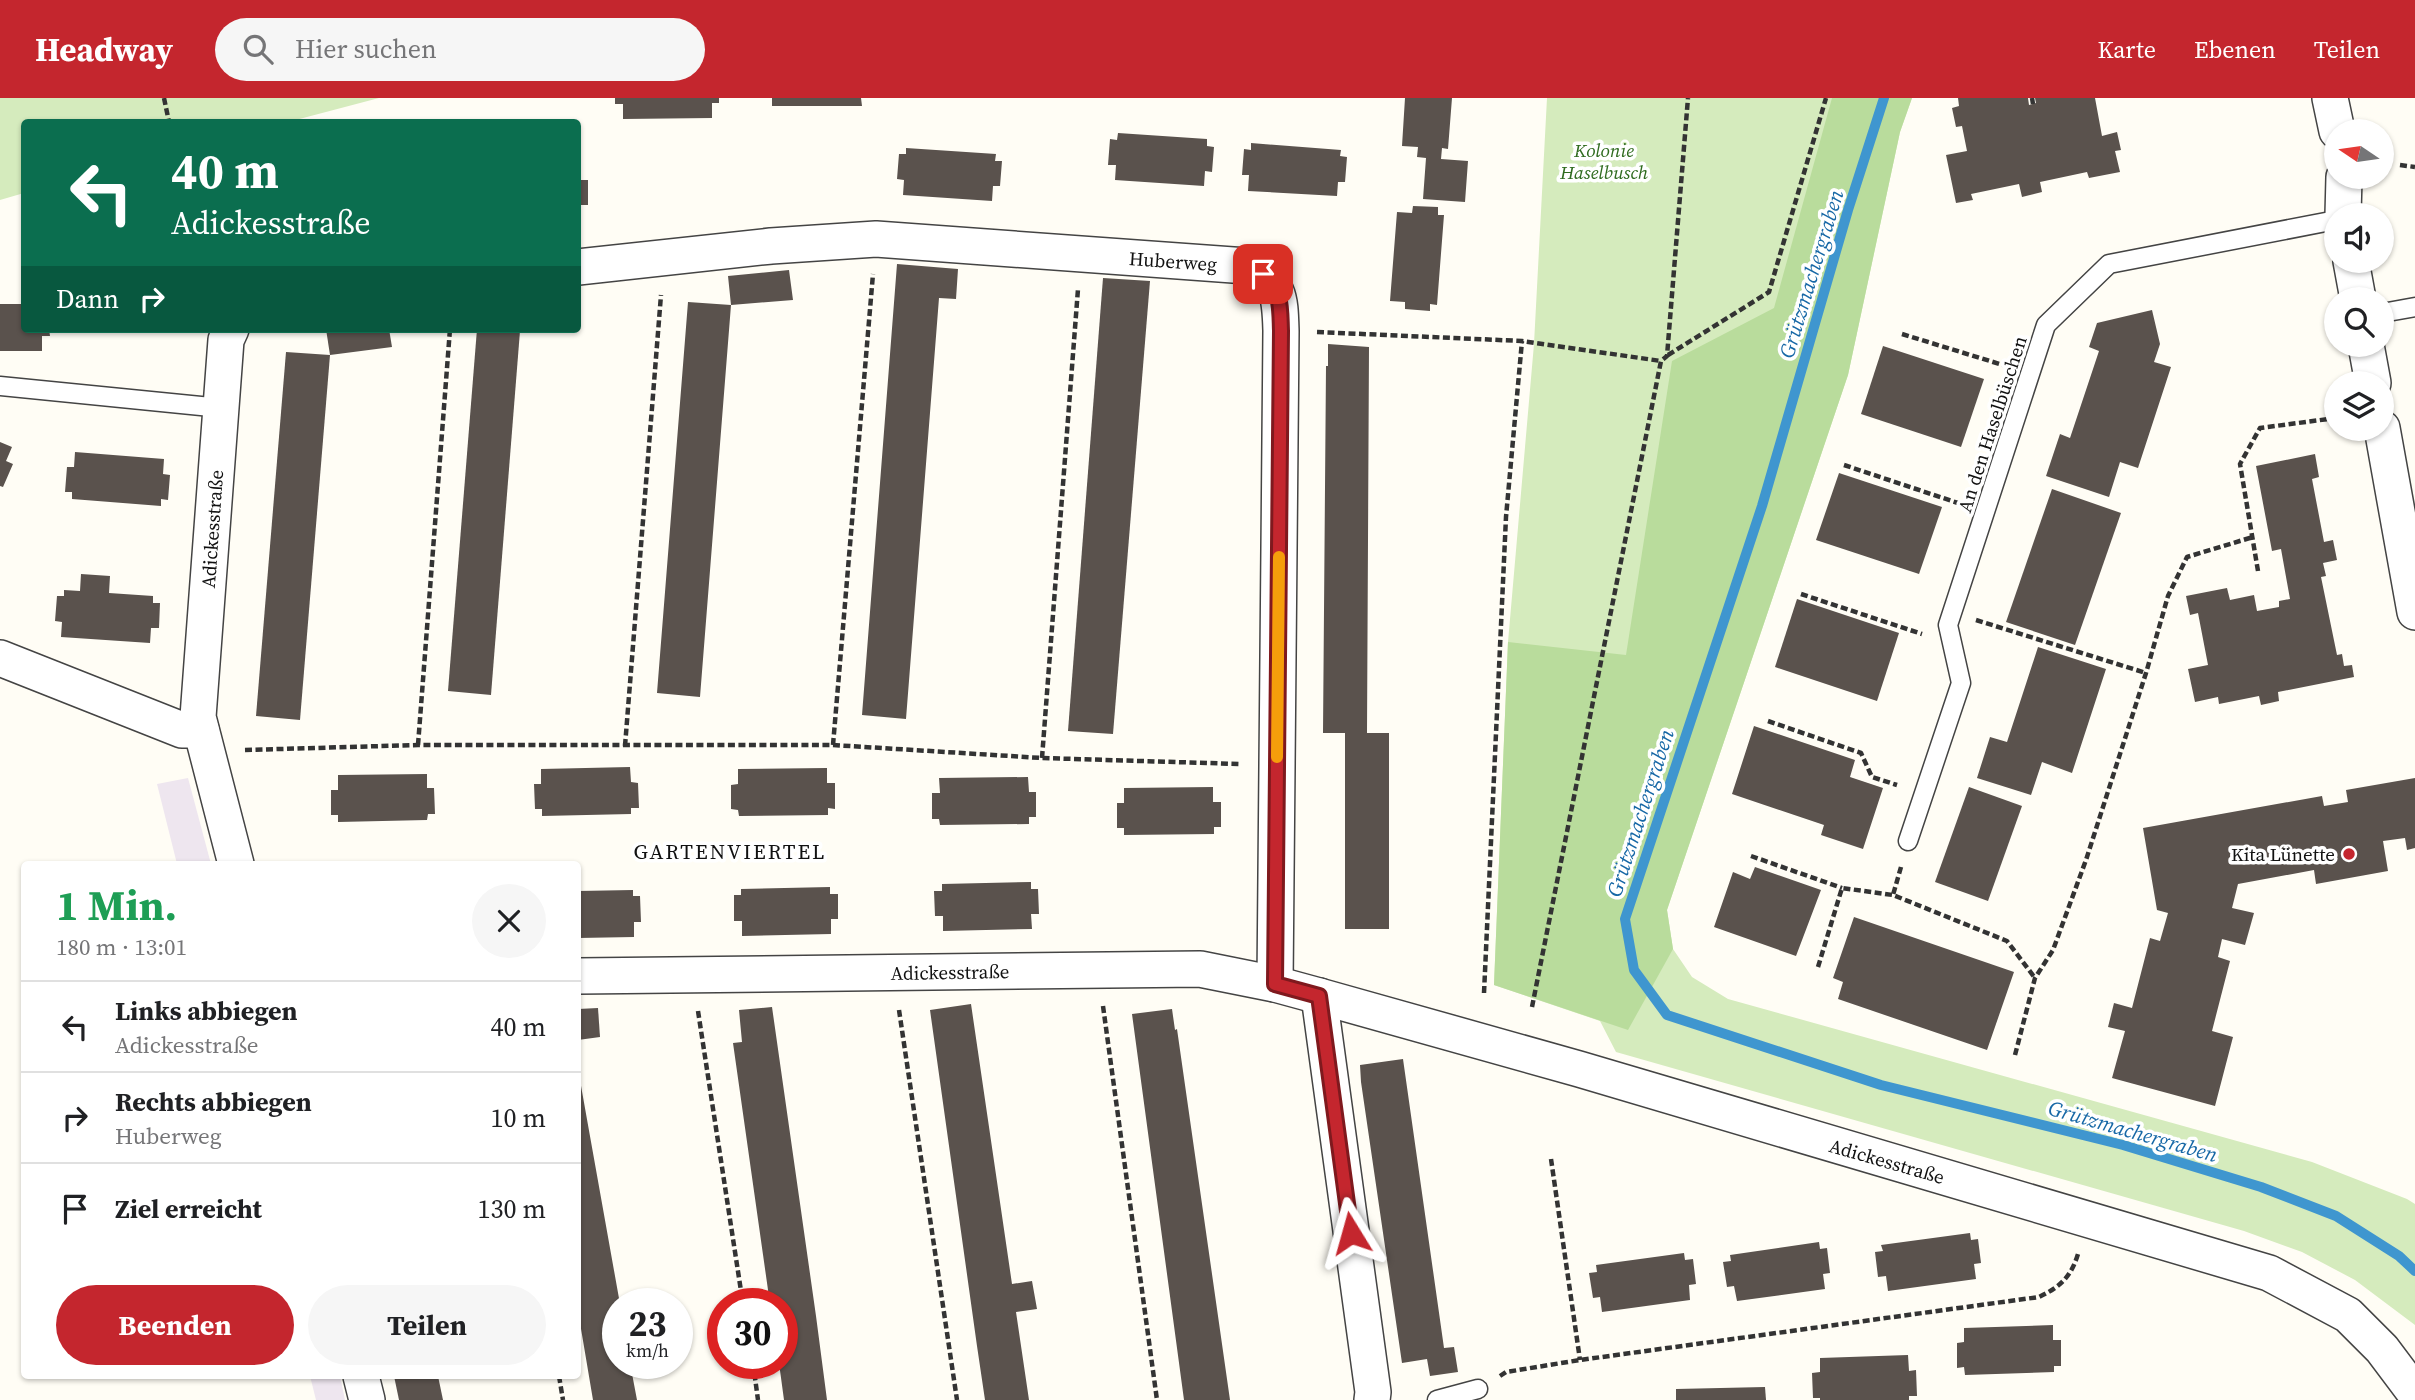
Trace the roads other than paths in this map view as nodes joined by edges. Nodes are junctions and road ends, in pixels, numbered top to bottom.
1 (2330, 98) edge
2 (2334, 119) edge
3 (2324, 222) edge
4 (581, 267) edge
5 (2415, 307) edge
6 (2394, 311) edge
7 (229, 333) edge
8 (0, 386) edge
9 (221, 408) junction
10 (2384, 441) edge
11 (2415, 612) edge
12 (0, 658) edge
13 (201, 730) junction
14 (1908, 841) road end
15 (235, 861) edge
16 (581, 976) edge
17 (1275, 984) junction
18 (1319, 996) junction
19 (362, 1379) edge
20 (1478, 1389) road end
21 (2415, 1394) edge
22 (367, 1400) edge
23 (1372, 1400) edge
24 (1437, 1400) edge

1 - 2 street
3 - 14 lane, An den Haselbüschen
4 - 17 street, Huberweg
5 - 6 lane
7 - 9 street, Adickesstraße
8 - 9 lane
9 - 13 street, Adickesstraße
10 - 11 street
12 - 13 street
13 - 15 street, Adickesstraße
16 - 17 street, Adickesstraße
17 - 18 street, Adickesstraße
18 - 21 street, Adickesstraße
18 - 23 street
19 - 22 street
20 - 24 lane

